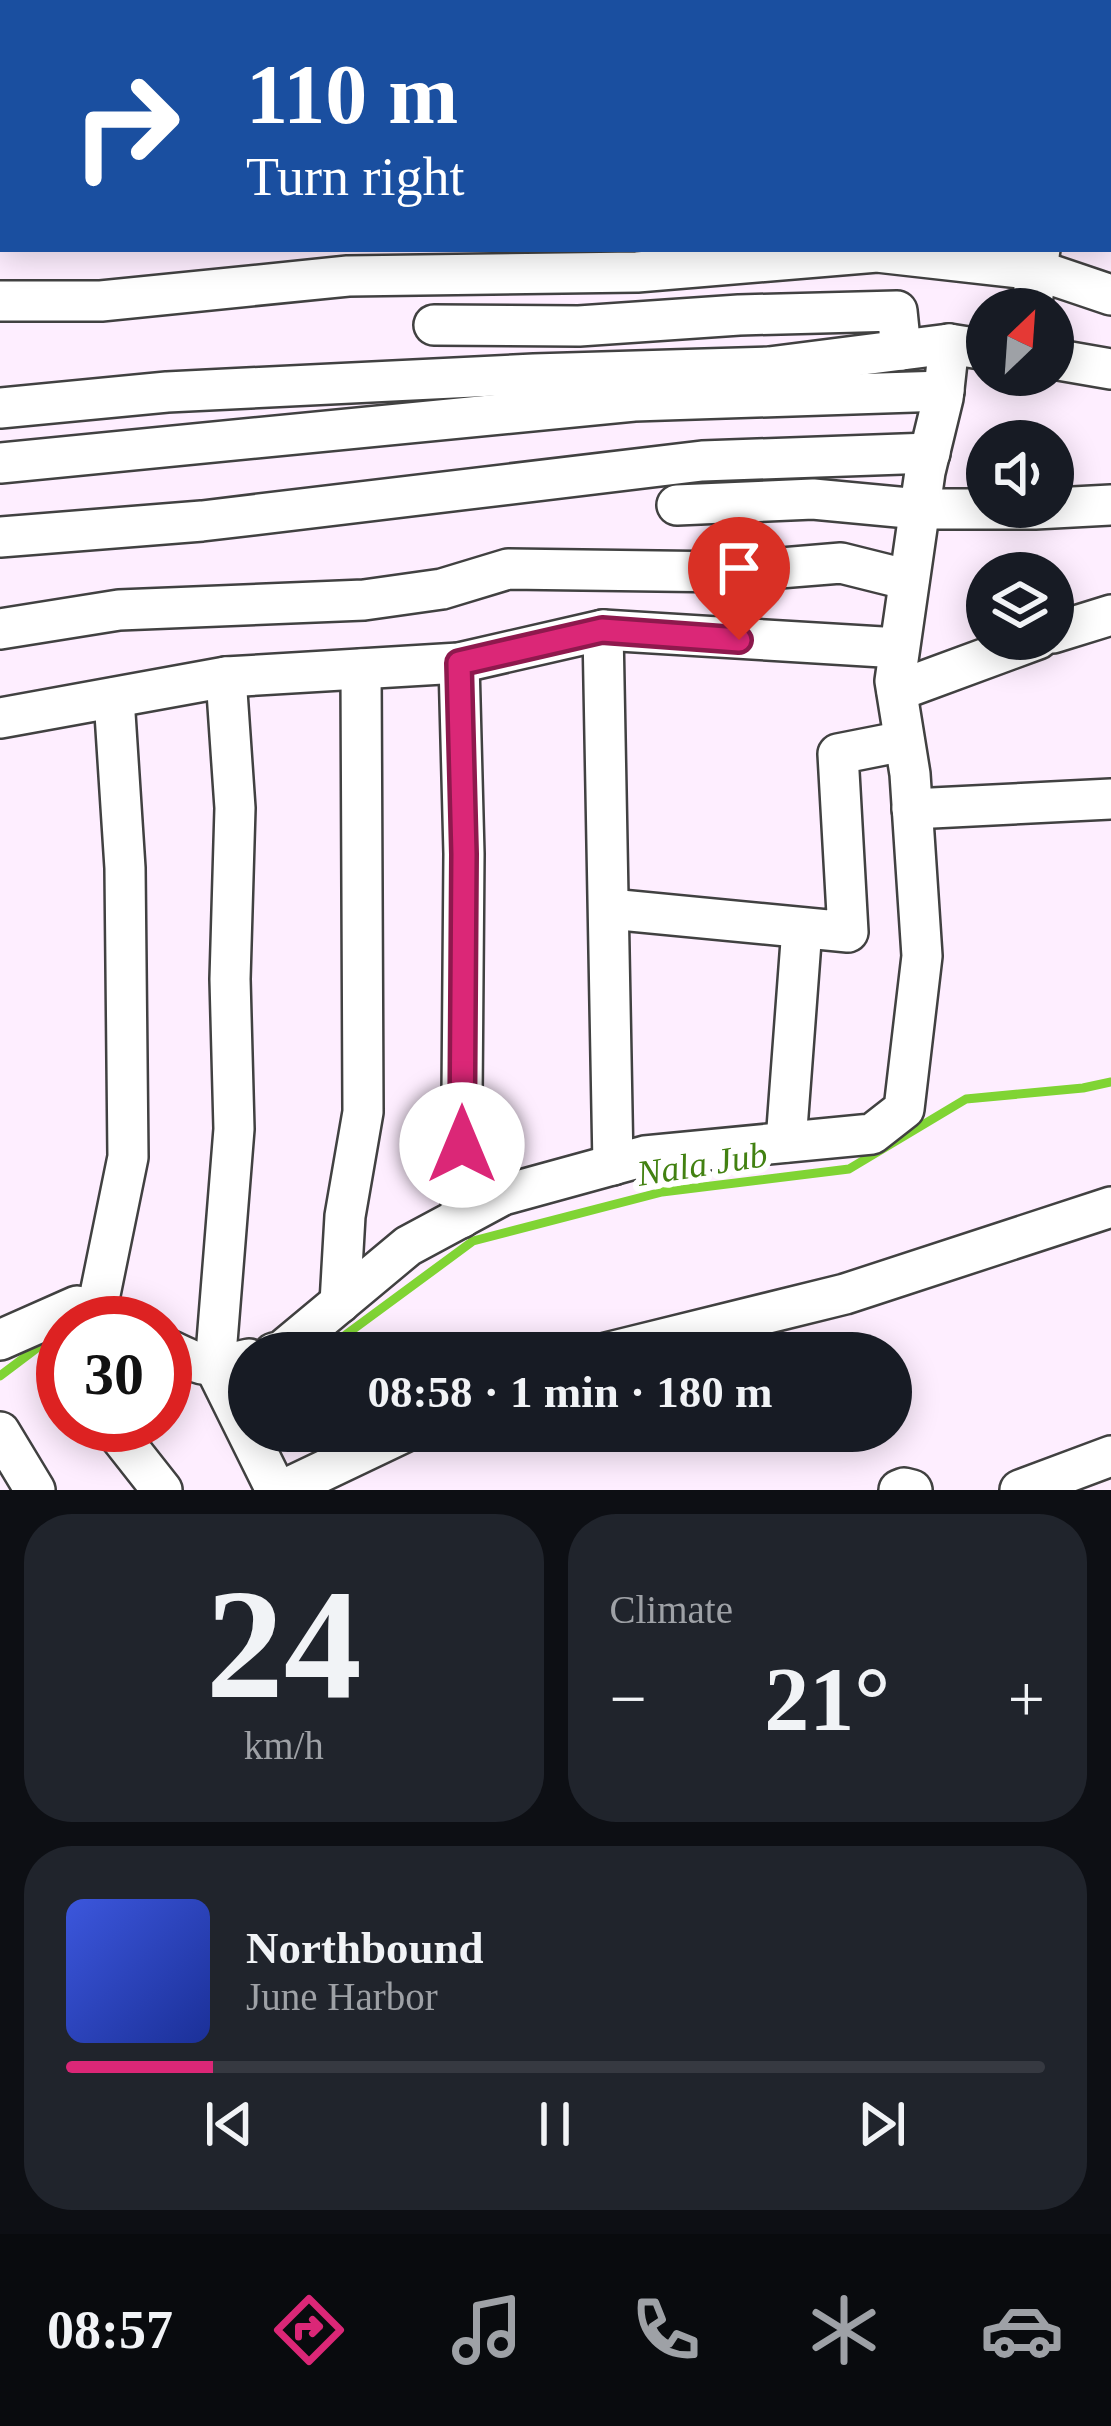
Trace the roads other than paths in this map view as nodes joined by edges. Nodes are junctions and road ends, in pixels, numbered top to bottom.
1 (1038, 259) edge
2 (1111, 295) edge
3 (0, 301) edge
4 (434, 325) dead end
5 (966, 347) edge
6 (901, 350) junction
7 (966, 351) edge
8 (1074, 363) edge
9 (1111, 369) edge
10 (944, 391) junction
11 (0, 408) edge
12 (930, 453) junction
13 (0, 463) edge
14 (677, 506) dead end
15 (1111, 506) edge
16 (919, 509) junction
17 (0, 537) edge
18 (909, 580) junction
19 (1111, 615) edge
20 (1074, 626) edge
21 (0, 629) edge
22 (602, 630) junction
23 (899, 648) junction
24 (981, 660) edge
25 (459, 663) junction
26 (361, 669) junction
27 (226, 677) junction
28 (897, 691) junction
29 (114, 698) junction
30 (0, 718) edge
31 (904, 741) junction
32 (1111, 799) edge
33 (912, 809) junction
34 (610, 909) junction
35 (802, 928) junction
36 (786, 1142) junction
37 (613, 1165) junction
38 (1111, 1207) edge
39 (461, 1218) junction
40 (94, 1296) edge
41 (340, 1303) junction
42 (36, 1331) edge
43 (232, 1332) edge
44 (305, 1332) edge
45 (691, 1332) edge
46 (0, 1340) edge
47 (192, 1360) edge
48 (228, 1363) edge
49 (0, 1432) edge
50 (132, 1452) edge
51 (265, 1452) edge
52 (361, 1452) edge
53 (1111, 1456) edge
54 (35, 1490) edge
55 (162, 1490) edge
56 (279, 1490) edge
57 (899, 1490) edge
58 (912, 1490) edge
59 (1020, 1490) edge

1 - 2 street
1 - 3 street
4 - 6 street
5 - 6 street
6 - 11 street
7 - 10 street
8 - 9 street
10 - 12 street
10 - 13 street
12 - 16 street
12 - 17 street
14 - 16 street
15 - 16 street
16 - 18 street
18 - 21 street
18 - 23 street
19 - 20 street
22 - 23 street
22 - 25 street
22 - 34 street
23 - 28 street
24 - 28 street
25 - 26 street
25 - 39 street
26 - 27 street
26 - 41 street
27 - 29 street
27 - 43 street
28 - 31 street
29 - 30 street
29 - 40 street
31 - 33 street
31 - 35 street
32 - 33 street
33 - 36 street
34 - 35 street
34 - 37 street
35 - 36 street
36 - 37 street
37 - 39 street
38 - 45 street
39 - 41 street
41 - 44 street
42 - 46 street
47 - 48 street
49 - 54 street
50 - 55 street
51 - 56 street
52 - 56 street
53 - 59 street
57 - 58 street

